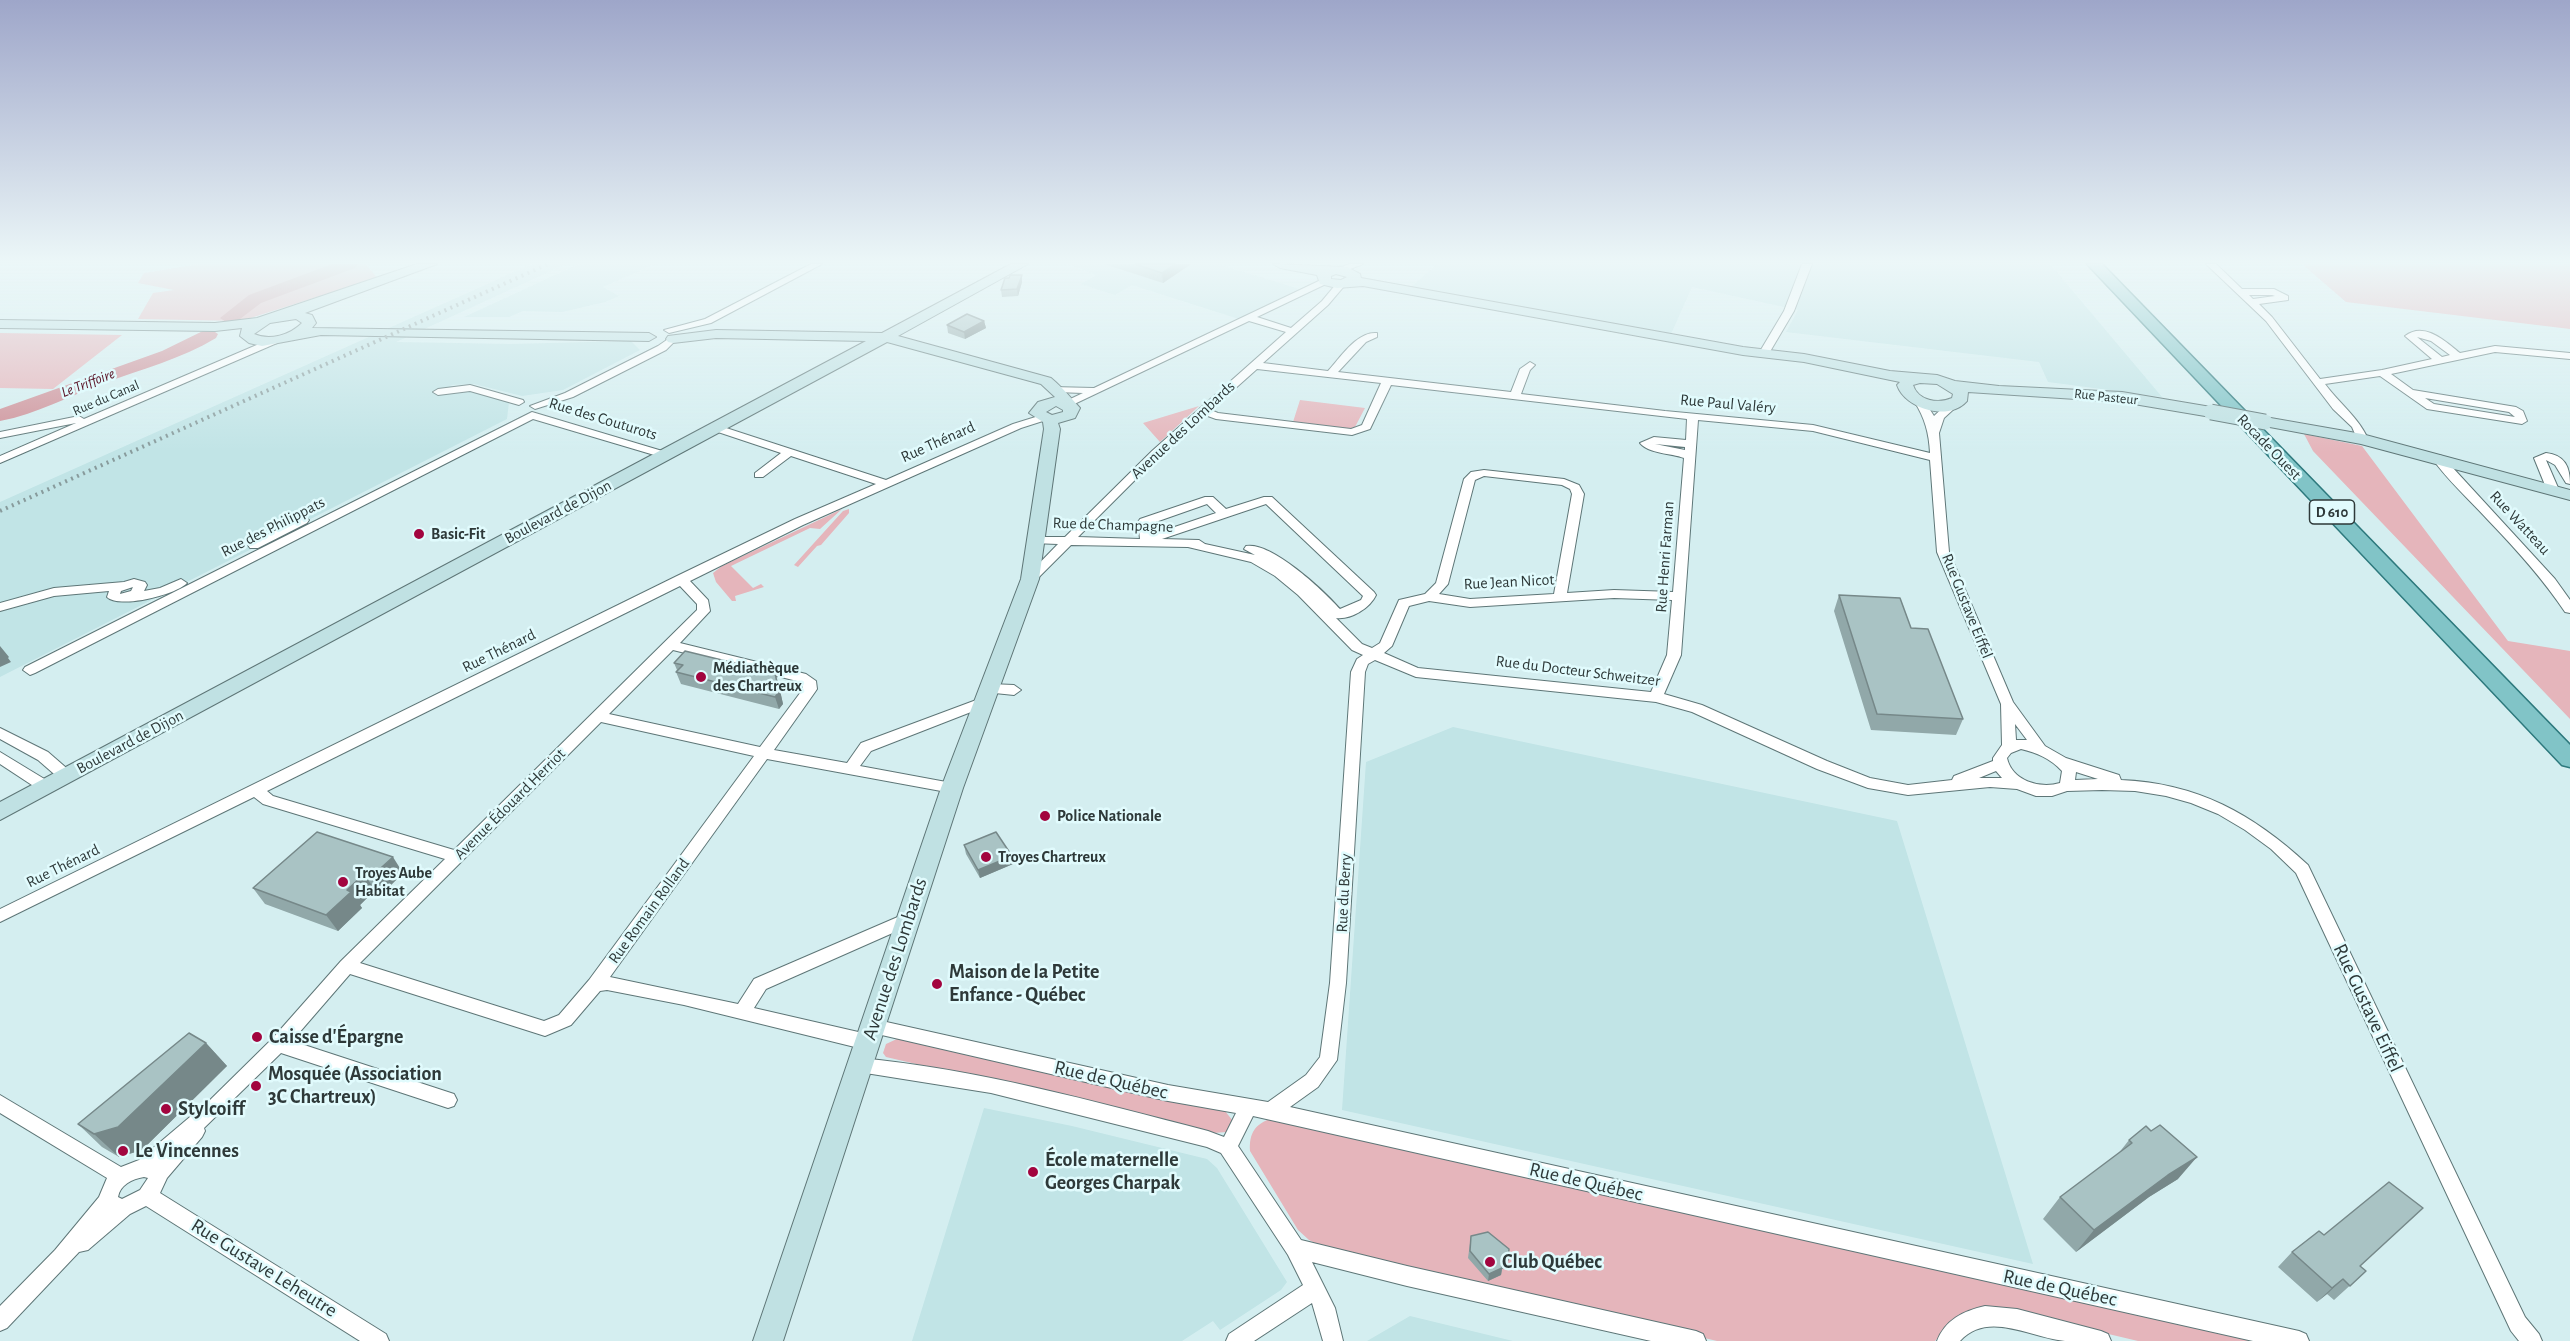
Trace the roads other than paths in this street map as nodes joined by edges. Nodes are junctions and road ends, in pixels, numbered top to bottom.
1 (185, 327) edge
2 (215, 327) junction
3 (219, 327) edge
4 (256, 327) edge
5 (302, 327) edge
6 (347, 327) edge
7 (715, 327) edge
8 (904, 327) edge
9 (1230, 327) edge
10 (1277, 327) edge
11 (1290, 327) edge
12 (1617, 327) edge
13 (1780, 327) edge
14 (2154, 327) edge
15 (2274, 327) edge
16 (711, 329) junction
17 (1292, 331) junction
18 (294, 335) junction
19 (1373, 335) dead end
20 (248, 336) junction
21 (664, 336) junction
22 (885, 337) junction
23 (273, 341) junction
24 (1764, 353) junction
25 (643, 356) junction
26 (2457, 356) junction
27 (2570, 356) edge
28 (2439, 360) junction
29 (224, 362) junction
30 (1253, 365) junction
31 (1530, 365) dead end
32 (1332, 373) junction
33 (2382, 373) junction
34 (1388, 380) junction
35 (2319, 382) junction
36 (1909, 384) junction
37 (1952, 385) junction
38 (1093, 390) junction
39 (1999, 391) junction
40 (438, 392) dead end
41 (2408, 392) junction
42 (149, 395) junction
43 (1515, 395) junction
44 (1919, 401) junction
45 (1956, 403) junction
46 (527, 407) junction
47 (2337, 408) junction
48 (1203, 410) junction
49 (1048, 411) junction
50 (1693, 417) junction
51 (716, 428) junction
52 (35, 429) junction
53 (1934, 433) junction
54 (0, 435) edge
55 (2345, 435) junction
56 (2362, 439) junction
57 (18, 452) junction
58 (790, 452) junction
59 (665, 455) junction
60 (1935, 458) junction
61 (2438, 458) junction
62 (0, 460) edge
63 (2477, 469) junction
64 (759, 475) dead end
65 (2570, 481) edge
66 (885, 483) junction
67 (2465, 489) junction
68 (2553, 490) junction
69 (2570, 495) edge
70 (1224, 514) junction
71 (1036, 540) junction
72 (1069, 540) junction
73 (1146, 541) junction
74 (1189, 544) junction
75 (191, 578) junction
76 (681, 579) junction
77 (1030, 579) junction
78 (69, 591) junction
79 (126, 592) junction
80 (1560, 596) junction
81 (1678, 596) junction
82 (1429, 597) junction
83 (0, 607) edge
84 (2570, 609) edge
85 (1339, 615) junction
86 (670, 645) junction
87 (1372, 654) junction
88 (30, 670) dead end
89 (1014, 690) dead end
90 (987, 696) junction
91 (1656, 697) junction
92 (2007, 703) junction
93 (598, 716) junction
94 (0, 733) edge
95 (2009, 746) junction
96 (2039, 747) junction
97 (765, 753) junction
98 (0, 758) edge
99 (2570, 759) edge
100 (2063, 762) junction
101 (1999, 764) junction
102 (850, 769) junction
103 (66, 776) junction
104 (2017, 784) junction
105 (2130, 784) junction
106 (1946, 785) junction
107 (2067, 786) junction
108 (46, 787) junction
109 (952, 788) junction
110 (255, 790) junction
111 (0, 812) edge
112 (458, 857) junction
113 (0, 916) edge
114 (907, 919) junction
115 (347, 966) junction
116 (595, 985) junction
117 (742, 1012) junction
118 (278, 1044) junction
119 (867, 1045) junction
120 (448, 1100) dead end
121 (0, 1103) edge
122 (1248, 1108) junction
123 (1270, 1110) junction
124 (1228, 1147) junction
125 (152, 1171) junction
126 (121, 1177) junction
127 (147, 1196) junction
128 (115, 1204) junction
129 (1295, 1248) junction
130 (1316, 1288) junction
131 (0, 1321) edge
132 (2519, 1333) edge
133 (375, 1340) edge
134 (768, 1341) edge
135 (1236, 1341) edge
136 (1333, 1341) edge
137 (1696, 1341) edge
138 (1947, 1341) edge
139 (2101, 1341) edge
140 (2299, 1341) edge
141 (2532, 1341) edge

1 - 2 street
2 - 3 street
2 - 20 street
4 - 20 street
5 - 18 street
6 - 21 street
7 - 16 street
8 - 22 street, Boulevard de Dijon
9 - 38 street, Rue Thénard
10 - 17 street
11 - 17 street, Avenue des Lombards
12 - 24 street
13 - 24 street
14 - 99 main road, Rocade Ouest / D 610
15 - 35 street
16 - 21 street
16 - 22 street
17 - 30 street, Avenue des Lombards
18 - 21 street
18 - 23 street
19 - 32 street
20 - 23 street
20 - 29 street, Rue du Canal
21 - 25 street
21 - 25 street, Rue des Philippats
22 - 49 street
22 - 51 street, Boulevard de Dijon
23 - 29 street, Rue du Canal
24 - 36 street
25 - 46 street, Rue des Philippats
26 - 27 street
26 - 28 street
26 - 28 street
28 - 33 street
29 - 42 street, Rue du Canal
30 - 32 street, Rue Paul Valéry
30 - 48 street, Avenue des Lombards
31 - 43 street
32 - 34 street, Rue Paul Valéry
33 - 35 street
33 - 41 street
34 - 43 street, Rue Paul Valéry
34 - 48 street
35 - 47 street
36 - 37 street, Rue Pasteur
36 - 44 street
37 - 39 street, Rue Pasteur
37 - 45 street
38 - 49 street, Rue Thénard
38 - 49 street, Rue Thénard
39 - 45 street, Rue Pasteur
39 - 55 street, Rue Pasteur, bridge
40 - 46 street, Rue des Couturots
41 - 41 street
42 - 52 street
42 - 57 street, Rue du Canal
43 - 50 street, Rue Paul Valéry
44 - 45 street, Rue Pasteur
44 - 53 street, Rue Gustave Eiffel
45 - 53 street
46 - 59 street, Rue des Couturots
46 - 75 street
46 - 88 street, Rue des Philippats
47 - 55 street
47 - 56 street
48 - 72 street, Avenue des Lombards
49 - 66 street, Rue Thénard
49 - 71 street, Avenue des Lombards
50 - 60 street, Rue Paul Valéry
50 - 81 street, Rue Henri Farman
51 - 58 street
51 - 59 street, Boulevard de Dijon
52 - 54 street
52 - 57 street
53 - 60 street, Rue Gustave Eiffel
55 - 56 street, Rue Pasteur
56 - 61 street, Rue Pasteur
57 - 62 street, Rue du Canal
58 - 64 street
58 - 66 street
59 - 103 street, Boulevard de Dijon
60 - 92 street, Rue Gustave Eiffel
61 - 63 street, Rue Pasteur
61 - 67 street, Rue Watteau
63 - 67 street, Rue Watteau
63 - 68 street, Rue Pasteur
65 - 68 street
66 - 76 street, Rue Thénard
67 - 84 street, Rue Watteau
68 - 69 street, Rue Pasteur
70 - 73 street
70 - 73 street
70 - 85 street
71 - 72 street, Rue de Champagne
71 - 77 street, Avenue des Lombards
72 - 73 street, Rue de Champagne
72 - 77 street, Avenue des Lombards
73 - 74 street, Rue de Champagne
74 - 85 street, Rue de Champagne
74 - 87 street, Rue de Champagne
75 - 79 street
75 - 79 street
76 - 86 street, Avenue Édouard Herriot
76 - 110 street, Rue Thénard
77 - 90 street, Avenue des Lombards
78 - 79 street
78 - 79 street
78 - 83 street
80 - 81 street, Rue Jean Nicot
80 - 82 street, Rue Jean Nicot
80 - 82 street
81 - 91 street, Rue Henri Farman
82 - 87 street, Rue Jean Nicot
85 - 87 street, Rue de Champagne
86 - 93 street, Avenue Édouard Herriot
86 - 97 street, Rue Romain Rolland
87 - 91 street, Rue du Docteur Schweitzer
87 - 123 street, Rue du Berry
89 - 90 street
90 - 102 street
90 - 109 street, Avenue des Lombards
91 - 106 street, Rue du Docteur Schweitzer
92 - 95 street, Rue Gustave Eiffel
92 - 96 street, Rue Gustave Eiffel
93 - 97 street
93 - 112 street, Avenue Édouard Herriot
94 - 103 street
95 - 96 street
95 - 101 street
96 - 100 street
97 - 102 street
97 - 116 street, Rue Romain Rolland
98 - 108 street
100 - 105 street, Rue Gustave Eiffel
100 - 107 street
101 - 104 street
101 - 106 street, Rue du Docteur Schweitzer
102 - 109 street
103 - 108 street, Boulevard de Dijon
104 - 106 street, Rue du Docteur Schweitzer
104 - 107 street
105 - 107 street, Rue Gustave Eiffel
105 - 132 street, Rue Gustave Eiffel
108 - 111 street, Boulevard de Dijon
109 - 114 street, Avenue des Lombards
110 - 112 street
110 - 113 street, Rue Thénard
112 - 115 street, Avenue Édouard Herriot
114 - 117 street
114 - 119 street, Avenue des Lombards
115 - 116 street, Rue Romain Rolland
115 - 118 street, Avenue Édouard Herriot
116 - 117 street
117 - 119 street
118 - 120 street
118 - 125 street, Avenue Édouard Herriot
119 - 122 street, Rue de Québec
119 - 124 street, Rue de Québec
119 - 134 street, Avenue des Lombards
121 - 126 street
122 - 123 street, Rue de Québec
122 - 124 street
123 - 140 street, Rue de Québec
124 - 129 street
125 - 126 street
125 - 127 street
126 - 128 street
127 - 128 street
127 - 133 street, Rue Gustave Leheutre
128 - 131 street
129 - 130 street
129 - 137 street
130 - 135 street
130 - 136 street
132 - 141 street, Rue Gustave Eiffel
138 - 139 street

